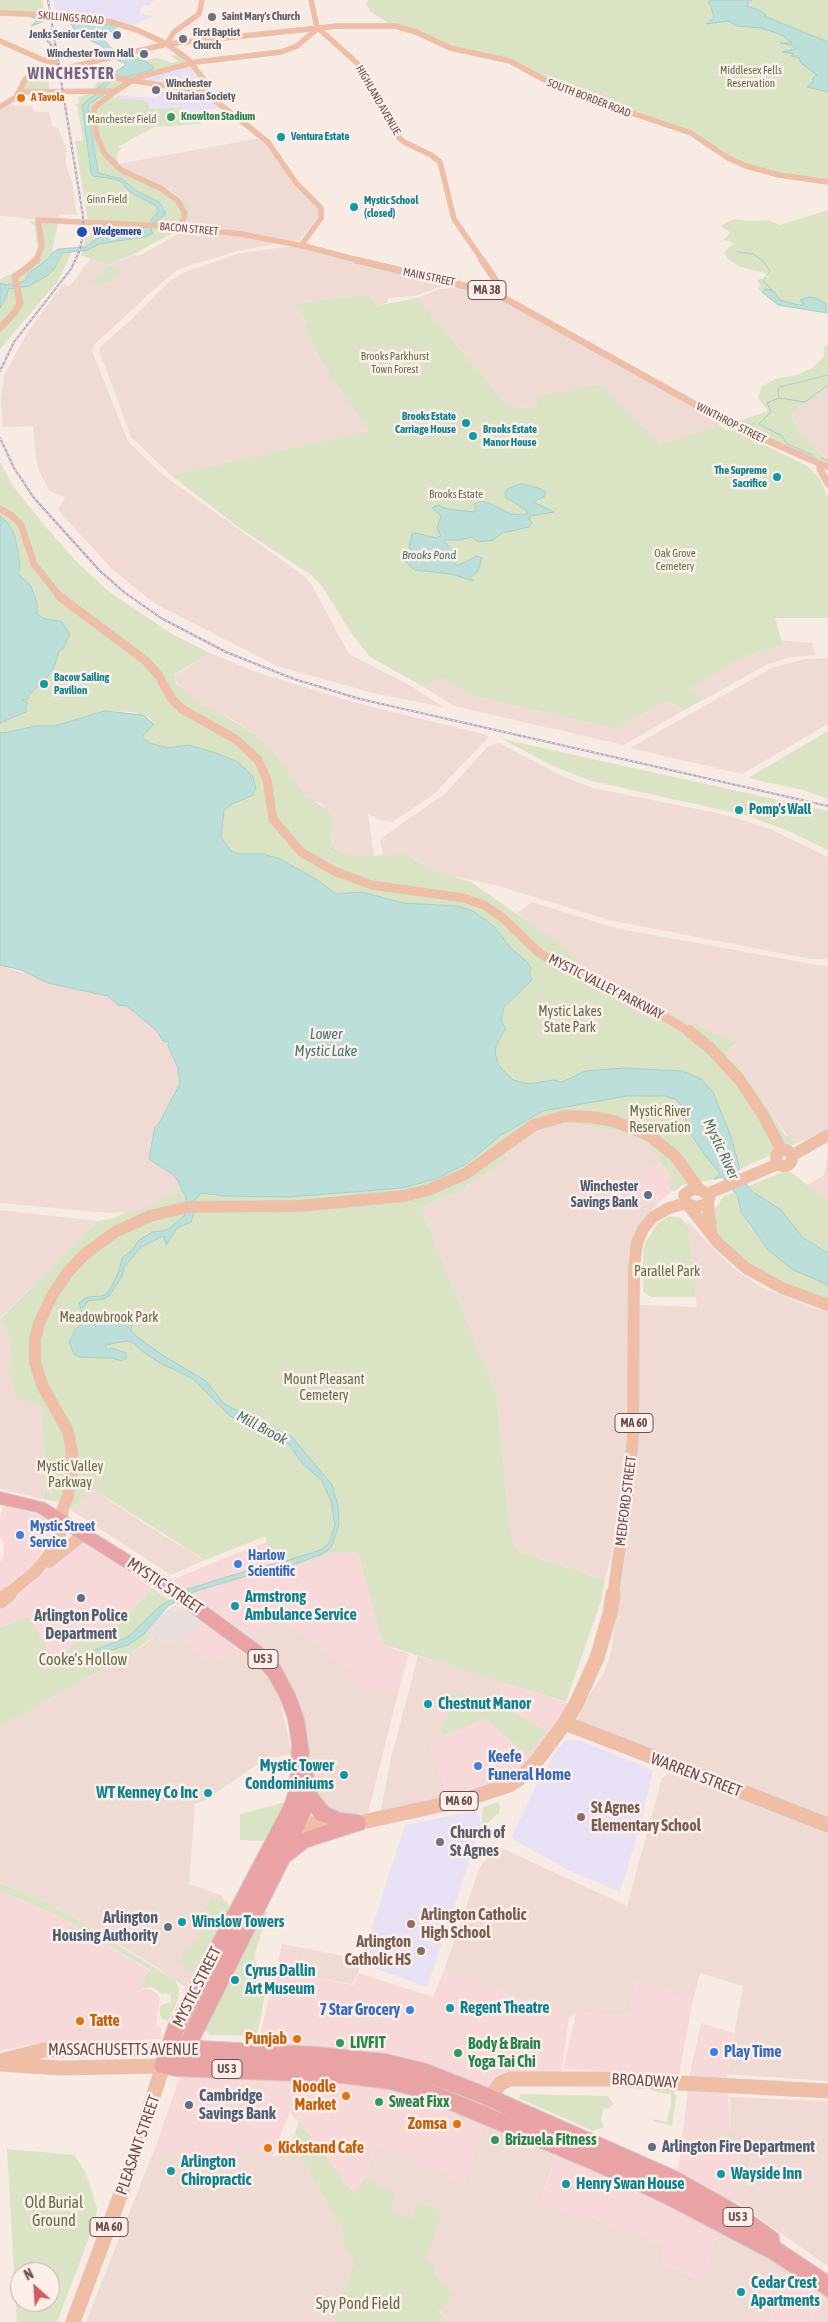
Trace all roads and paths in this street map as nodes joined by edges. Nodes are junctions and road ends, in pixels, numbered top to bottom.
1 (202, 0) edge
2 (311, 0) edge
3 (0, 13) edge
4 (318, 28) junction
5 (147, 34) junction
6 (171, 35) junction
7 (0, 40) edge
8 (168, 44) junction
9 (43, 60) junction
10 (57, 63) junction
11 (191, 63) junction
12 (60, 69) junction
13 (131, 81) junction
14 (115, 91) junction
15 (19, 92) junction
16 (198, 92) junction
17 (0, 107) edge
18 (828, 182) edge
19 (183, 220) junction
20 (158, 226) junction
21 (176, 227) junction
22 (310, 232) junction
23 (311, 243) junction
24 (303, 244) junction
25 (320, 251) junction
26 (490, 292) junction
27 (0, 328) edge
28 (637, 373) joint
29 (820, 464) junction
30 (828, 467) edge
31 (828, 484) edge
32 (0, 509) edge
33 (828, 1135) edge
34 (782, 1151) junction
35 (793, 1155) junction
36 (778, 1164) junction
37 (685, 1171) junction
38 (687, 1191) junction
39 (704, 1195) junction
40 (687, 1204) junction
41 (713, 1237) junction
42 (828, 1305) edge
43 (0, 1498) edge
44 (63, 1520) junction
45 (84, 1534) junction
46 (25, 1581) junction
47 (0, 1601) edge
48 (565, 1723) junction
49 (299, 1746) junction
50 (306, 1776) junction
51 (291, 1823) junction
52 (358, 1824) junction
53 (828, 1825) edge
54 (283, 1856) junction
55 (251, 1900) junction
56 (170, 2062) junction
57 (0, 2063) edge
58 (828, 2091) edge
59 (485, 2105) junction
60 (828, 2287) edge
61 (74, 2322) edge

1 - 6 main road
2 - 4 main road
3 - 5 main road, SKILLINGS ROAD
4 - 8 main road, SOUTH BORDER ROAD
4 - 11 main road
4 - 18 main road, SOUTH BORDER ROAD
4 - 26 main road, HIGHLAND AVENUE
5 - 6 main road
5 - 8 main road, SKILLINGS ROAD
6 - 8 main road
7 - 9 main road
8 - 11 main road, SKILLINGS ROAD
8 - 12 main road, SOUTH BORDER ROAD
9 - 10 main road
9 - 12 main road
10 - 12 main road
10 - 12 main road
11 - 13 main road
11 - 16 main road, SKILLINGS ROAD
12 - 13 main road
12 - 15 main road
13 - 14 main road
13 - 16 main road
14 - 15 main road
14 - 19 main road
15 - 17 main road
16 - 22 main road
19 - 20 main road
19 - 21 main road
20 - 21 main road, BACON STREET
20 - 27 main road, BACON STREET
21 - 24 main road, BACON STREET
22 - 23 main road
22 - 24 main road
23 - 24 main road
23 - 25 main road, MAIN STREET / MA 38
24 - 25 main road, MAIN STREET / MA 38
25 - 26 main road, MAIN STREET / MA 38
26 - 28 main road, MAIN STREET / MA 38
28 - 29 main road, WINTHROP STREET / MA 38
29 - 30 main road, WINTHROP STREET / MA 38
29 - 31 main road
32 - 34 main road, MYSTIC VALLEY PARKWAY
33 - 35 main road, MA 60
34 - 35 main road
34 - 36 main road
35 - 36 main road, MA 60
36 - 39 main road, MA 60
37 - 38 main road
37 - 39 main road
37 - 44 main road
38 - 39 main road, MA 60
38 - 40 main road
39 - 40 main road, MA 60
39 - 41 main road
40 - 41 main road
40 - 48 main road, MEDFORD STREET / MA 60
41 - 42 main road
43 - 44 highway, MYSTIC STREET / US 3
44 - 45 highway, MYSTIC STREET / US 3
44 - 46 main road
45 - 46 main road
45 - 49 highway, MYSTIC STREET / US 3
46 - 47 main road
48 - 52 main road, MEDFORD STREET / MA 60
48 - 53 main road, WARREN STREET
49 - 50 highway, MYSTIC STREET / US 3
49 - 51 highway, MYSTIC STREET / US 3
50 - 51 highway, MYSTIC STREET / US 3
50 - 52 highway
51 - 52 main road, MA 60
51 - 54 highway, MYSTIC STREET / US 3
51 - 55 highway, MYSTIC STREET / US 3
52 - 54 highway, MA 60
54 - 55 highway, MYSTIC STREET / US 3
55 - 56 highway, MYSTIC STREET / US 3
56 - 57 main road, MASSACHUSETTS AVENUE
56 - 59 highway, MASSACHUSETTS AVENUE / US 3
56 - 61 main road, PLEASANT STREET / MA 60
58 - 59 main road, BROADWAY
59 - 60 highway, MASSACHUSETTS AVENUE / US 3

